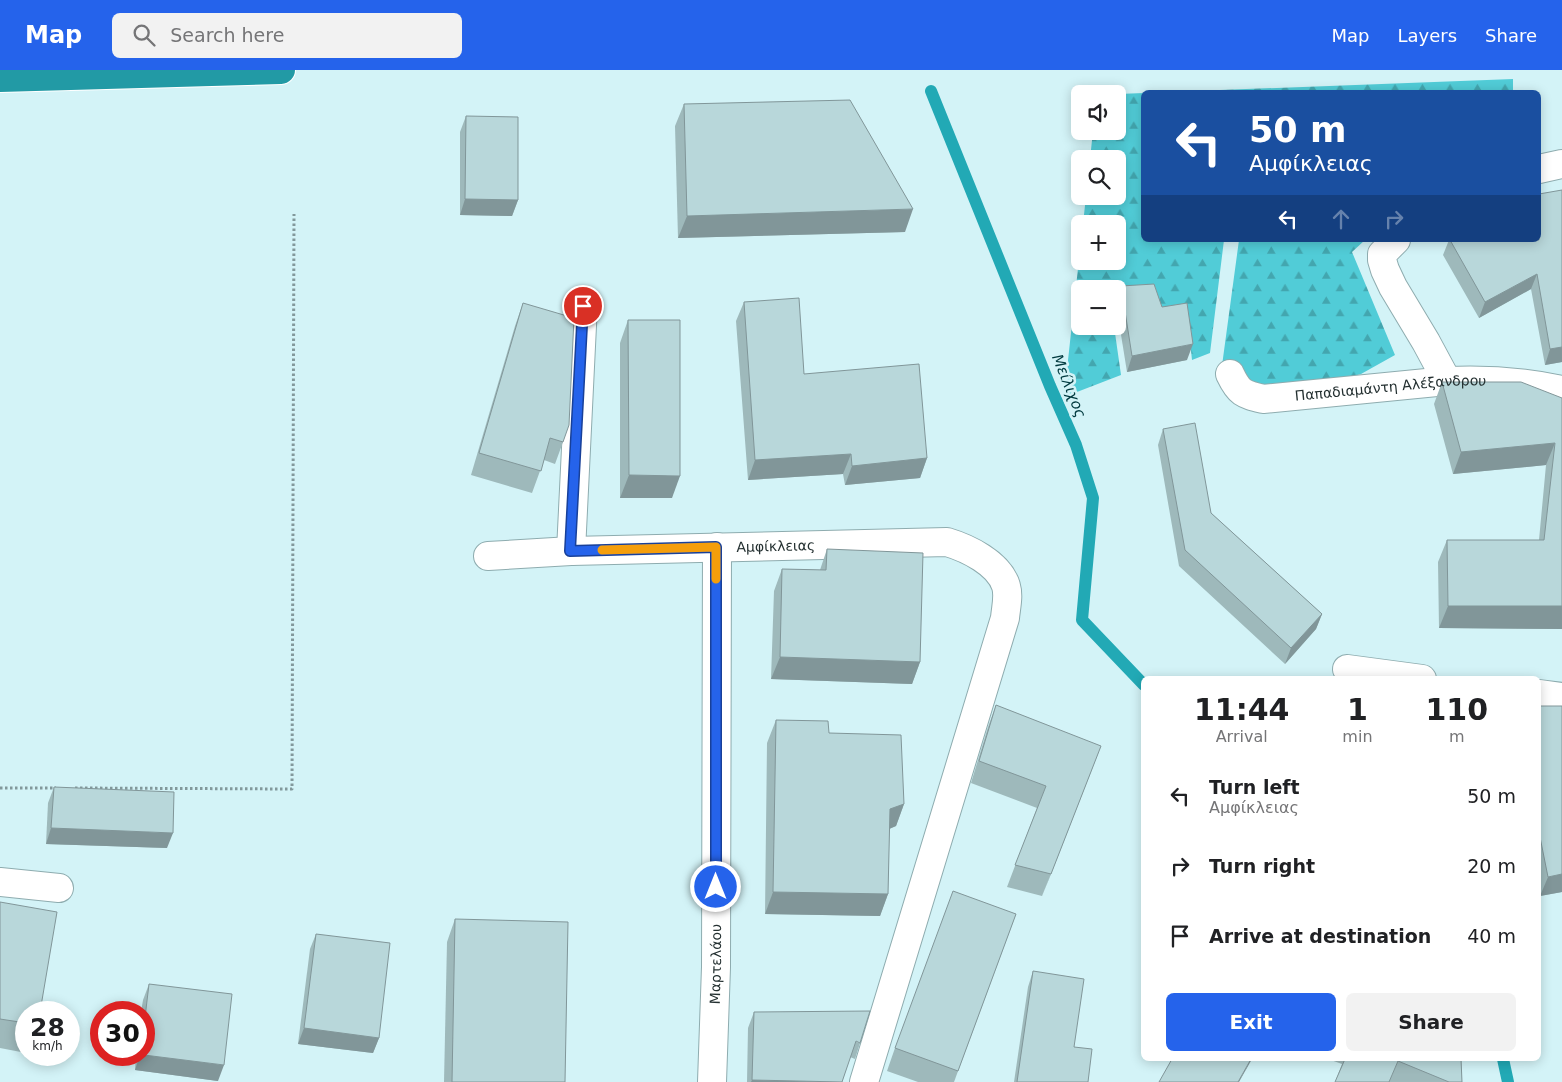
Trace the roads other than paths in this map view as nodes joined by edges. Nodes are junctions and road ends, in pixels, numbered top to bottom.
1 (281, 70) edge
2 (0, 78) edge
3 (1562, 164) edge
4 (1541, 169) edge
5 (1394, 242) edge
6 (583, 306) dead end
7 (1230, 374) dead end
8 (1447, 381) junction
9 (1562, 390) edge
10 (716, 547) junction
11 (570, 551) junction
12 (488, 556) dead end
13 (1347, 669) dead end
14 (1400, 676) edge
15 (1541, 694) edge
16 (1562, 697) edge
17 (0, 882) edge
18 (59, 888) dead end
19 (712, 1082) edge
20 (864, 1082) edge

1 - 2 highway
3 - 4 street
5 - 8 street
6 - 11 street
7 - 8 street, Παπαδιαμάντη Αλέξανδρου
8 - 9 street, Παπαδιαμάντη Αλέξανδρου
10 - 11 street, Αμφίκλειας
10 - 19 street, Μαρτελάου
10 - 20 street, Αμφίκλειας
11 - 12 street, Αμφίκλειας
13 - 14 street
15 - 16 street
17 - 18 street

